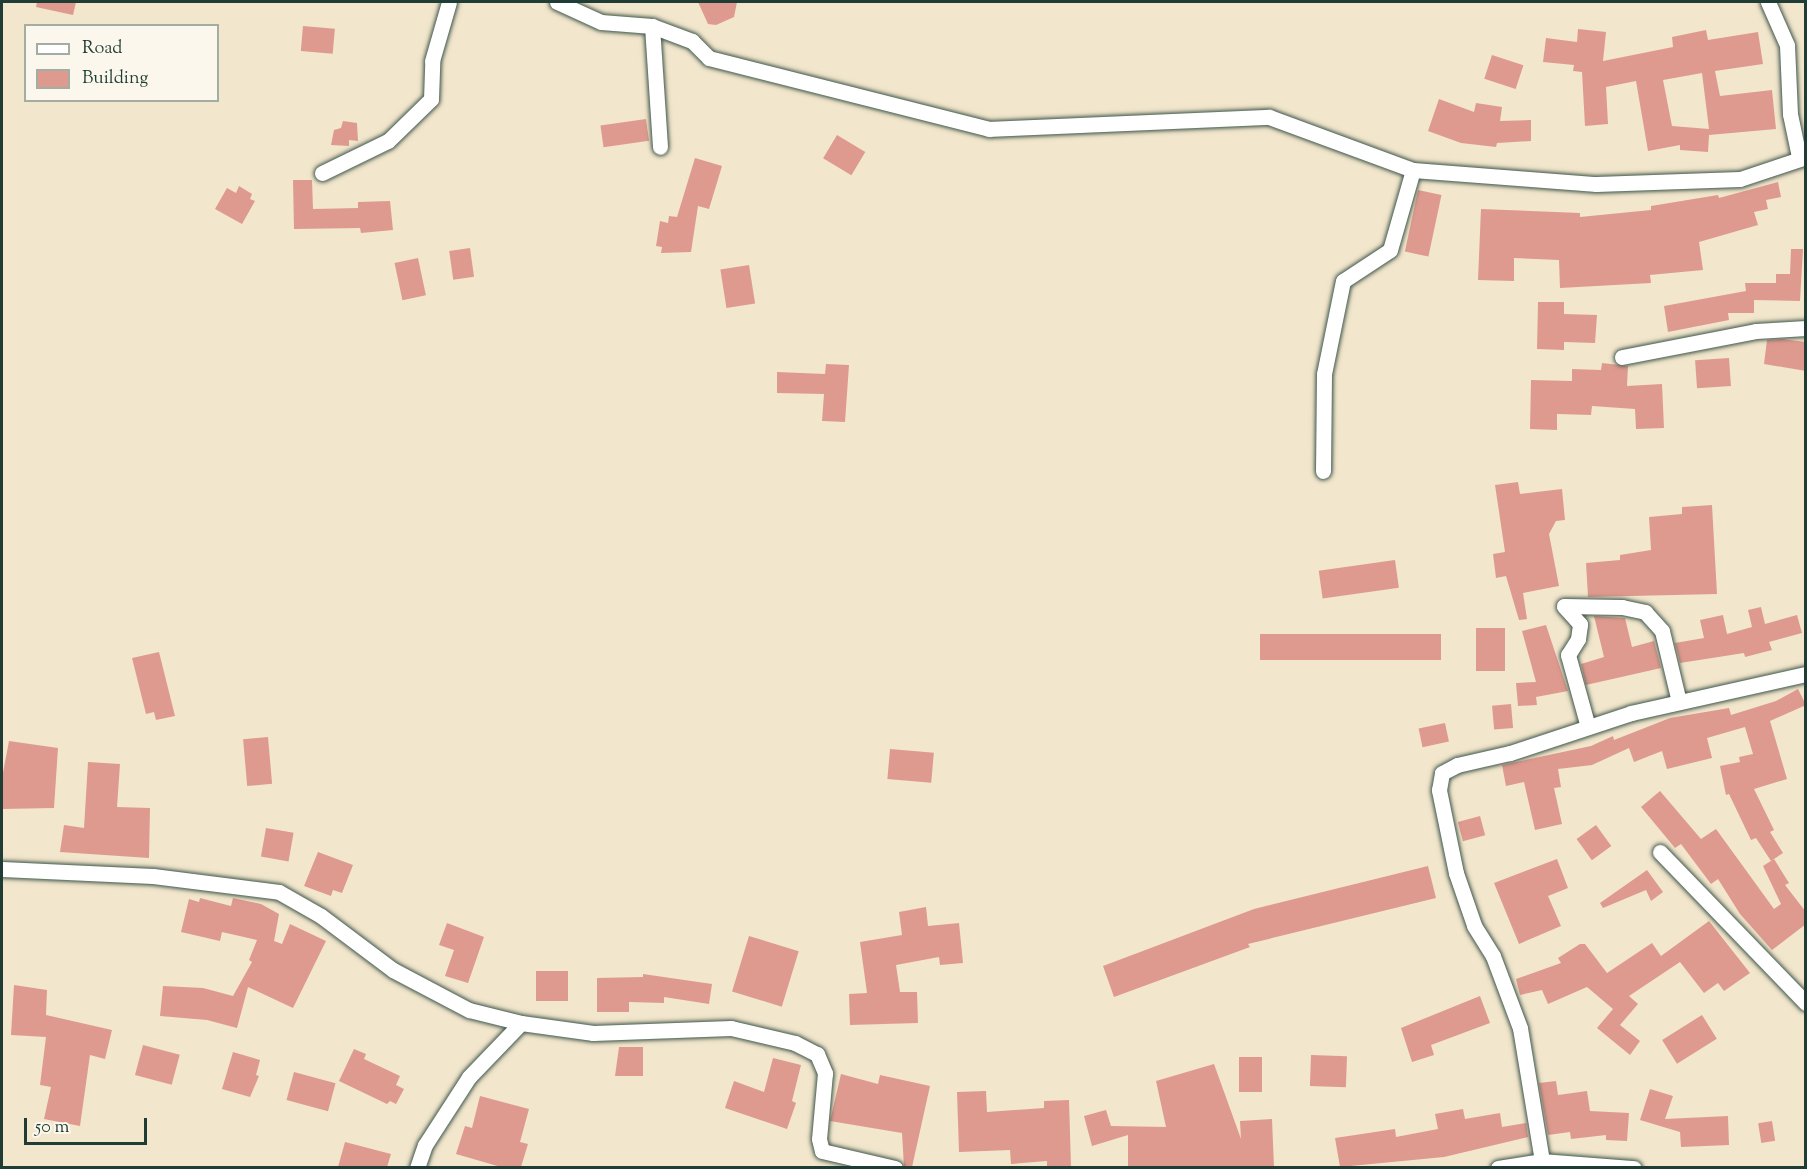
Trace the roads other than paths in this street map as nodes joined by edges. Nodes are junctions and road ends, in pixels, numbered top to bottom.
1 (449, 2) edge
2 (557, 2) edge
3 (1768, 2) edge
4 (652, 27) junction
5 (660, 147) dead end
6 (1802, 157) edge
7 (1413, 170) junction
8 (322, 173) dead end
9 (1806, 328) edge
10 (1622, 357) dead end
11 (1323, 471) dead end
12 (1806, 675) edge
13 (1679, 702) junction
14 (1588, 727) junction
15 (1660, 852) dead end
16 (2, 869) edge
17 (1806, 1003) edge
18 (521, 1023) junction
19 (1542, 1161) junction
20 (845, 1163) edge
21 (417, 1167) edge
22 (895, 1167) edge
23 (1498, 1167) edge
24 (1634, 1167) edge

1 - 8 street
2 - 4 street
3 - 6 street
4 - 5 street
4 - 7 street
6 - 7 street
7 - 11 street
9 - 10 street
12 - 13 street
13 - 14 street
13 - 14 street
14 - 19 street
15 - 17 street
16 - 18 street
18 - 20 street
18 - 21 street
19 - 23 street
19 - 24 street
20 - 22 street

